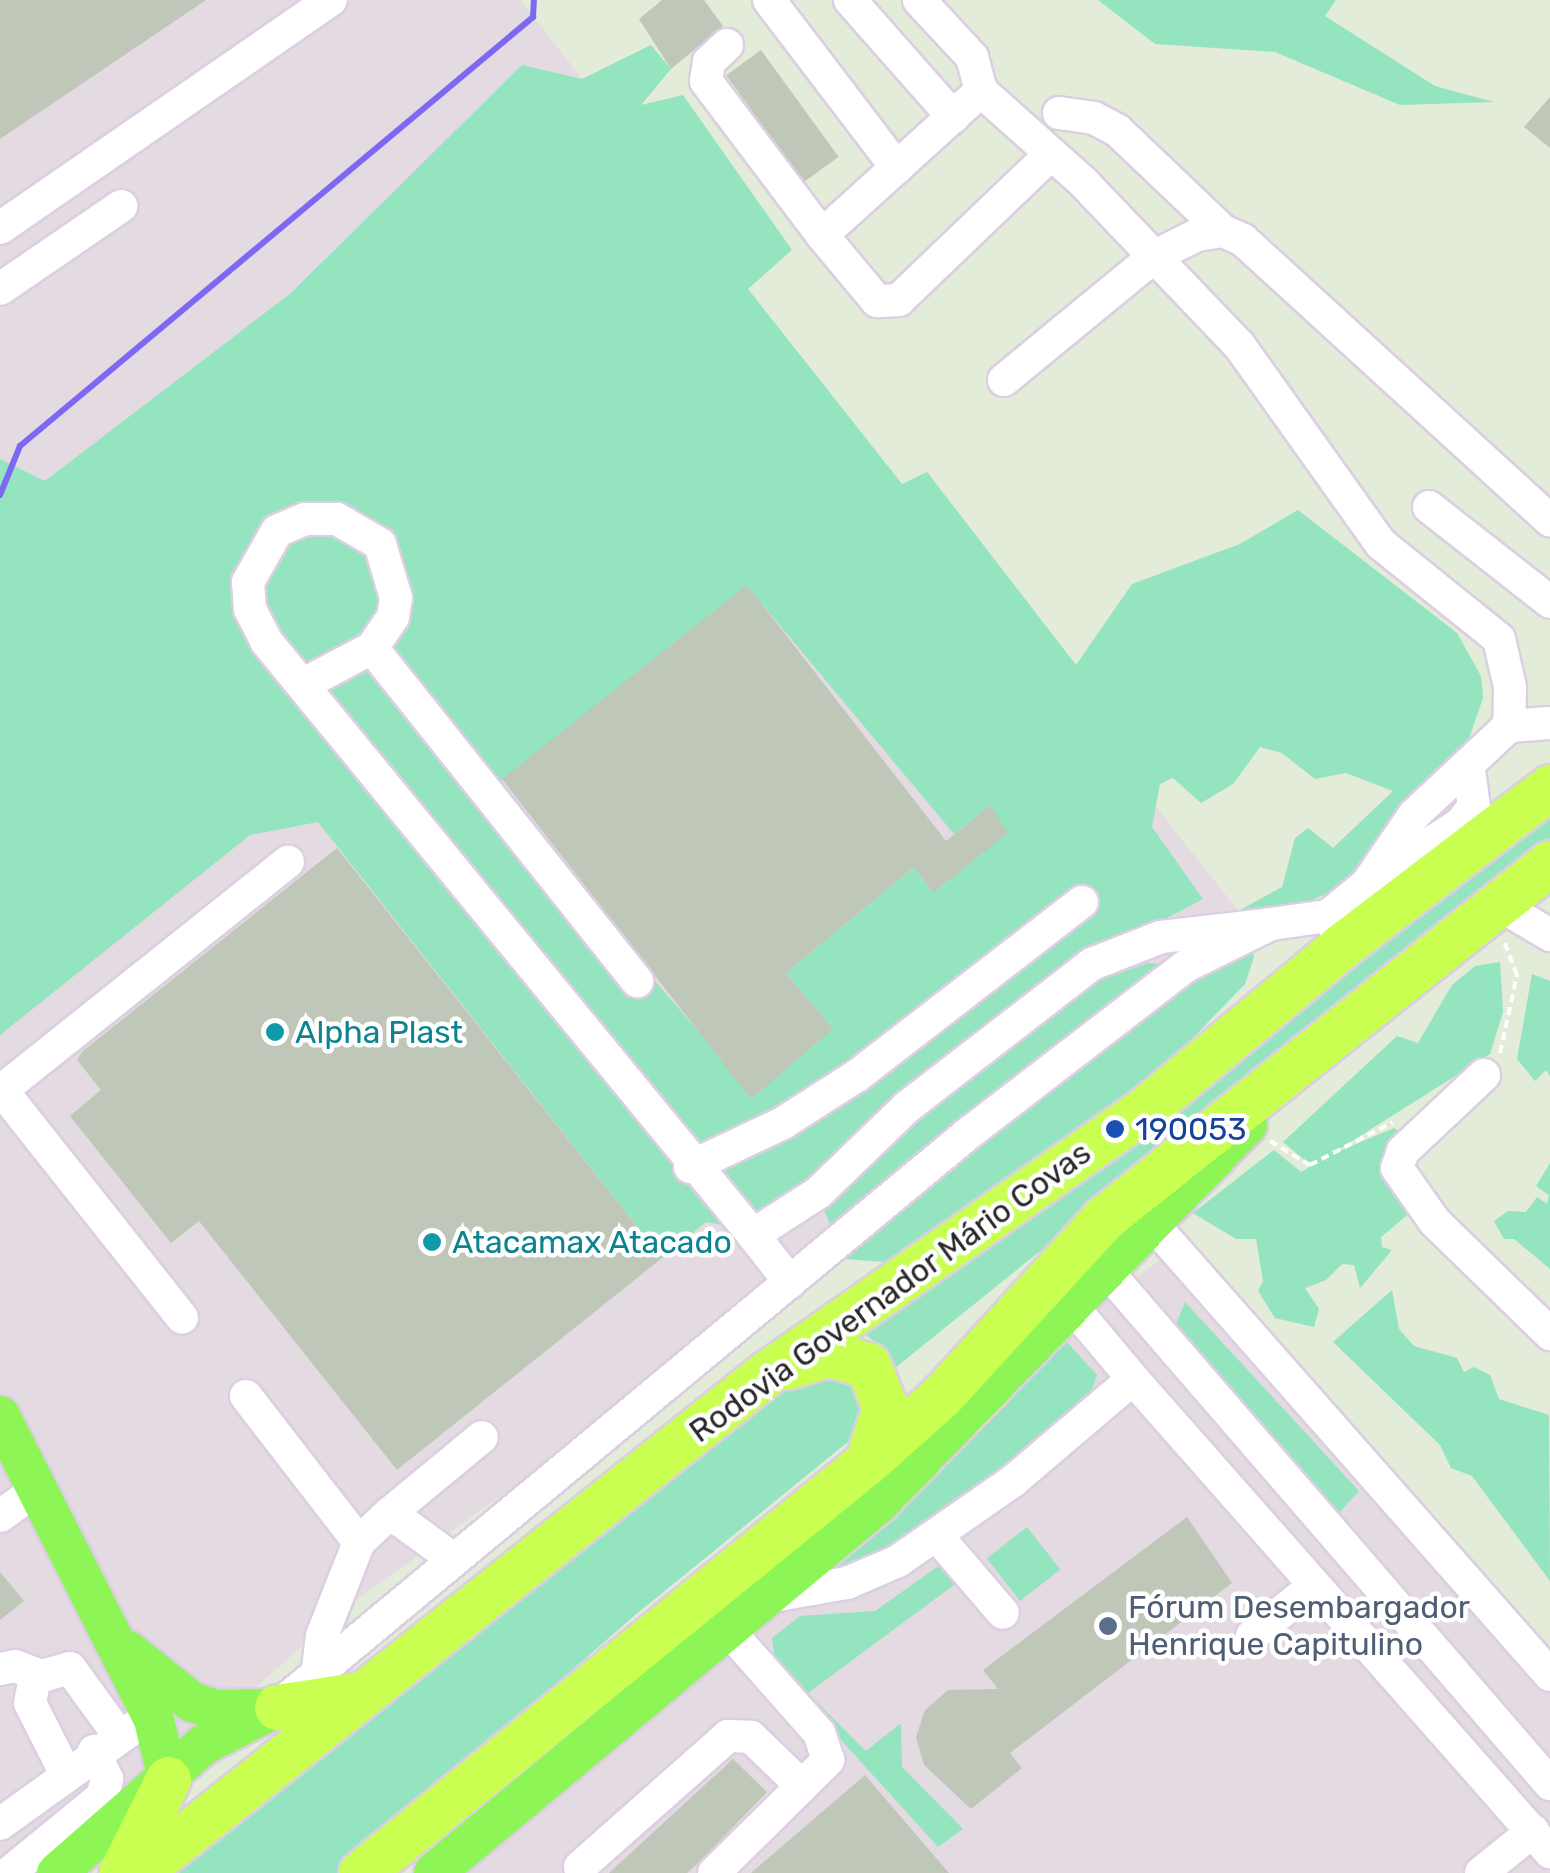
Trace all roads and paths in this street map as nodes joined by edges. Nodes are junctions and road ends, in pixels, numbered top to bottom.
1 (331, 0) edge
2 (769, 0) edge
3 (850, 0) edge
4 (919, 0) edge
5 (727, 44) dead end
6 (981, 91) junction
7 (1059, 113) dead end
8 (953, 116) junction
9 (1051, 154) junction
10 (897, 168) junction
11 (120, 206) dead end
12 (0, 228) edge
13 (1223, 231) junction
14 (822, 235) junction
15 (1155, 256) junction
16 (0, 289) edge
17 (1004, 380) dead end
18 (1429, 507) dead end
19 (1550, 520) edge
20 (1550, 602) edge
21 (372, 648) junction
22 (304, 684) junction
23 (1550, 723) edge
24 (1508, 726) junction
25 (1550, 788) edge
26 (288, 862) dead end
27 (1550, 863) edge
28 (1082, 902) dead end
29 (1493, 908) junction
30 (1271, 924) junction
31 (1336, 930) junction
32 (1550, 935) edge
33 (637, 981) dead end
34 (1315, 1049) junction
35 (1484, 1075) joint
36 (1, 1089) edge
37 (1397, 1120) dead end
38 (1247, 1126) junction
39 (690, 1167) junction
40 (818, 1193) junction
41 (1157, 1214) junction
42 (849, 1232) junction
43 (753, 1235) junction
44 (1105, 1269) junction
45 (790, 1282) junction
46 (1071, 1305) junction
47 (182, 1318) dead end
48 (1550, 1334) edge
49 (767, 1373) junction
50 (1133, 1379) junction
51 (246, 1396) dead end
52 (0, 1416) edge
53 (482, 1437) dead end
54 (867, 1462) junction
55 (38, 1489) junction
56 (390, 1513) junction
57 (0, 1516) edge
58 (944, 1531) junction
59 (359, 1542) junction
60 (452, 1558) junction
61 (1311, 1588) junction
62 (772, 1596) junction
63 (1009, 1609) dead end
64 (730, 1630) junction
65 (1252, 1636) dead end
66 (114, 1638) junction
67 (1550, 1658) edge
68 (0, 1669) edge
69 (318, 1672) junction
70 (1550, 1675) edge
71 (39, 1676) junction
72 (364, 1694) junction
73 (277, 1706) junction
74 (122, 1735) junction
75 (64, 1772) junction
76 (168, 1778) junction
77 (1550, 1784) edge
78 (802, 1786) junction
79 (0, 1824) edge
80 (1542, 1842) edge
81 (580, 1868) dead end
82 (9, 1873) edge
83 (57, 1873) edge
84 (121, 1873) edge
85 (138, 1873) edge
86 (361, 1873) edge
87 (434, 1873) edge
88 (714, 1873) edge
89 (1481, 1873) edge

1 - 12 street
2 - 10 street
3 - 8 street
4 - 6 street
5 - 14 street
6 - 8 street
6 - 9 street
7 - 13 street
8 - 10 street
9 - 14 street
9 - 15 street
10 - 14 street
11 - 16 street
13 - 15 street
13 - 19 street
15 - 17 street
15 - 24 street
18 - 20 street
21 - 22 street
21 - 22 street
21 - 33 street
22 - 39 street
23 - 24 street
24 - 31 street
25 - 31 highway, Rodovia Governador Mário Covas
26 - 36 street
27 - 29 highway, Rodovia Governador Mário Covas
28 - 39 street
29 - 32 street
29 - 34 highway, Rodovia Governador Mário Covas
29 - 35 path
30 - 31 street
30 - 40 street
30 - 42 street
31 - 49 highway, Rodovia Governador Mário Covas
34 - 38 main road
34 - 54 highway, Rodovia Governador Mário Covas
35 - 48 street
36 - 47 street
37 - 38 path
38 - 41 main road
39 - 43 street
40 - 42 street
40 - 43 street
41 - 44 main road
41 - 67 street
41 - 70 street
42 - 45 street
43 - 45 street
44 - 46 main road
44 - 77 street
45 - 60 street
46 - 50 street
46 - 62 main road
49 - 54 highway
49 - 72 highway, Rodovia Governador Mário Covas
50 - 58 street
50 - 61 street
51 - 59 street
52 - 55 main road
53 - 56 street
54 - 86 highway, Rodovia Governador Mário Covas
55 - 57 street
55 - 66 main road
56 - 59 street
56 - 60 street
58 - 62 street
58 - 63 street
59 - 69 street
60 - 69 street
61 - 65 street
61 - 80 street
62 - 64 main road
64 - 78 street
64 - 87 main road
66 - 73 main road
66 - 74 main road
68 - 71 street
69 - 73 street
71 - 74 street
71 - 75 street
72 - 73 highway
72 - 85 highway, Rodovia Governador Mário Covas
73 - 76 main road
74 - 75 street
74 - 76 main road
74 - 82 street
75 - 79 street
76 - 83 main road
76 - 84 highway
78 - 81 street
78 - 88 street
80 - 89 street

